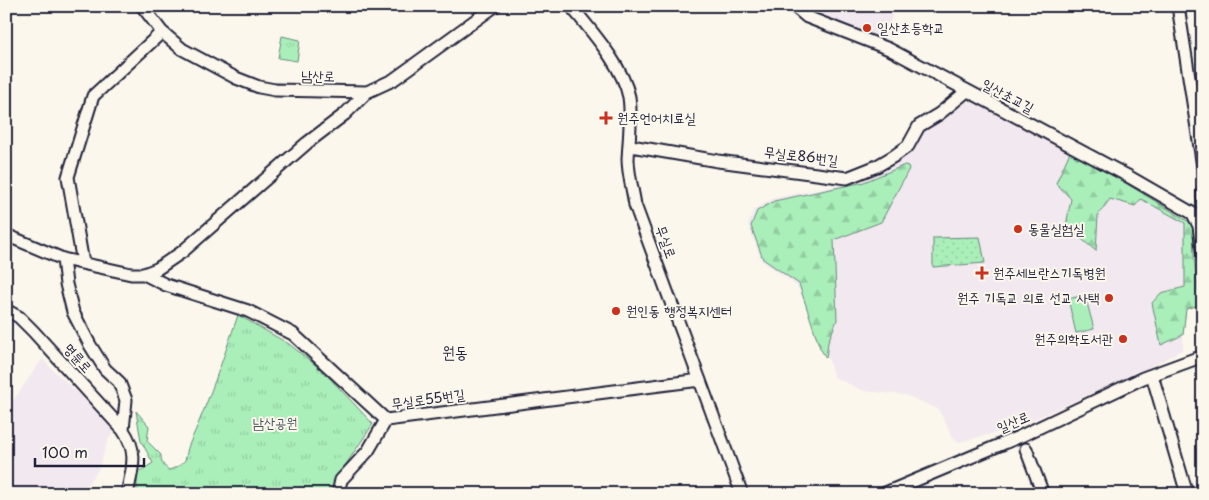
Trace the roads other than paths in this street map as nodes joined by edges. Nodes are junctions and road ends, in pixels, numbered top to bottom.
1 (142, 6) edge
2 (495, 6) edge
3 (572, 6) edge
4 (794, 6) edge
5 (1178, 6) edge
6 (162, 32) junction
7 (968, 91) junction
8 (367, 92) junction
9 (630, 146) junction
10 (1203, 167) edge
11 (1203, 190) edge
12 (1203, 198) edge
13 (1192, 213) junction
14 (1203, 222) edge
15 (6, 235) edge
16 (1203, 256) edge
17 (63, 258) junction
18 (83, 263) junction
19 (144, 274) junction
20 (6, 310) edge
21 (1203, 356) edge
22 (1152, 375) junction
23 (700, 380) junction
24 (386, 420) junction
25 (123, 430) junction
26 (1026, 449) dead end
27 (905, 489) edge
28 (127, 494) edge
29 (338, 494) edge
30 (742, 494) edge
31 (883, 494) edge
32 (1043, 494) edge
33 (1187, 494) edge

1 - 6 street, 남산로
2 - 8 street, 남산로
3 - 9 street, 무실로
4 - 7 street, 일산초교길
5 - 10 street
6 - 8 street, 남산로
6 - 18 street
7 - 9 street, 무실로86번길
7 - 13 street, 일산초교길
8 - 19 street
9 - 23 street, 무실로
11 - 12 street
13 - 14 street, 일산초교길
13 - 16 street
15 - 17 street
17 - 18 street
17 - 25 street
18 - 19 street
19 - 24 street, 무실로55번길
20 - 25 street, 명륜로
21 - 22 street, 일산로
22 - 27 street, 일산로
22 - 33 street
23 - 24 street, 무실로55번길
23 - 30 street, 무실로
24 - 29 street
25 - 28 street
26 - 32 street
27 - 31 street, 일산로

